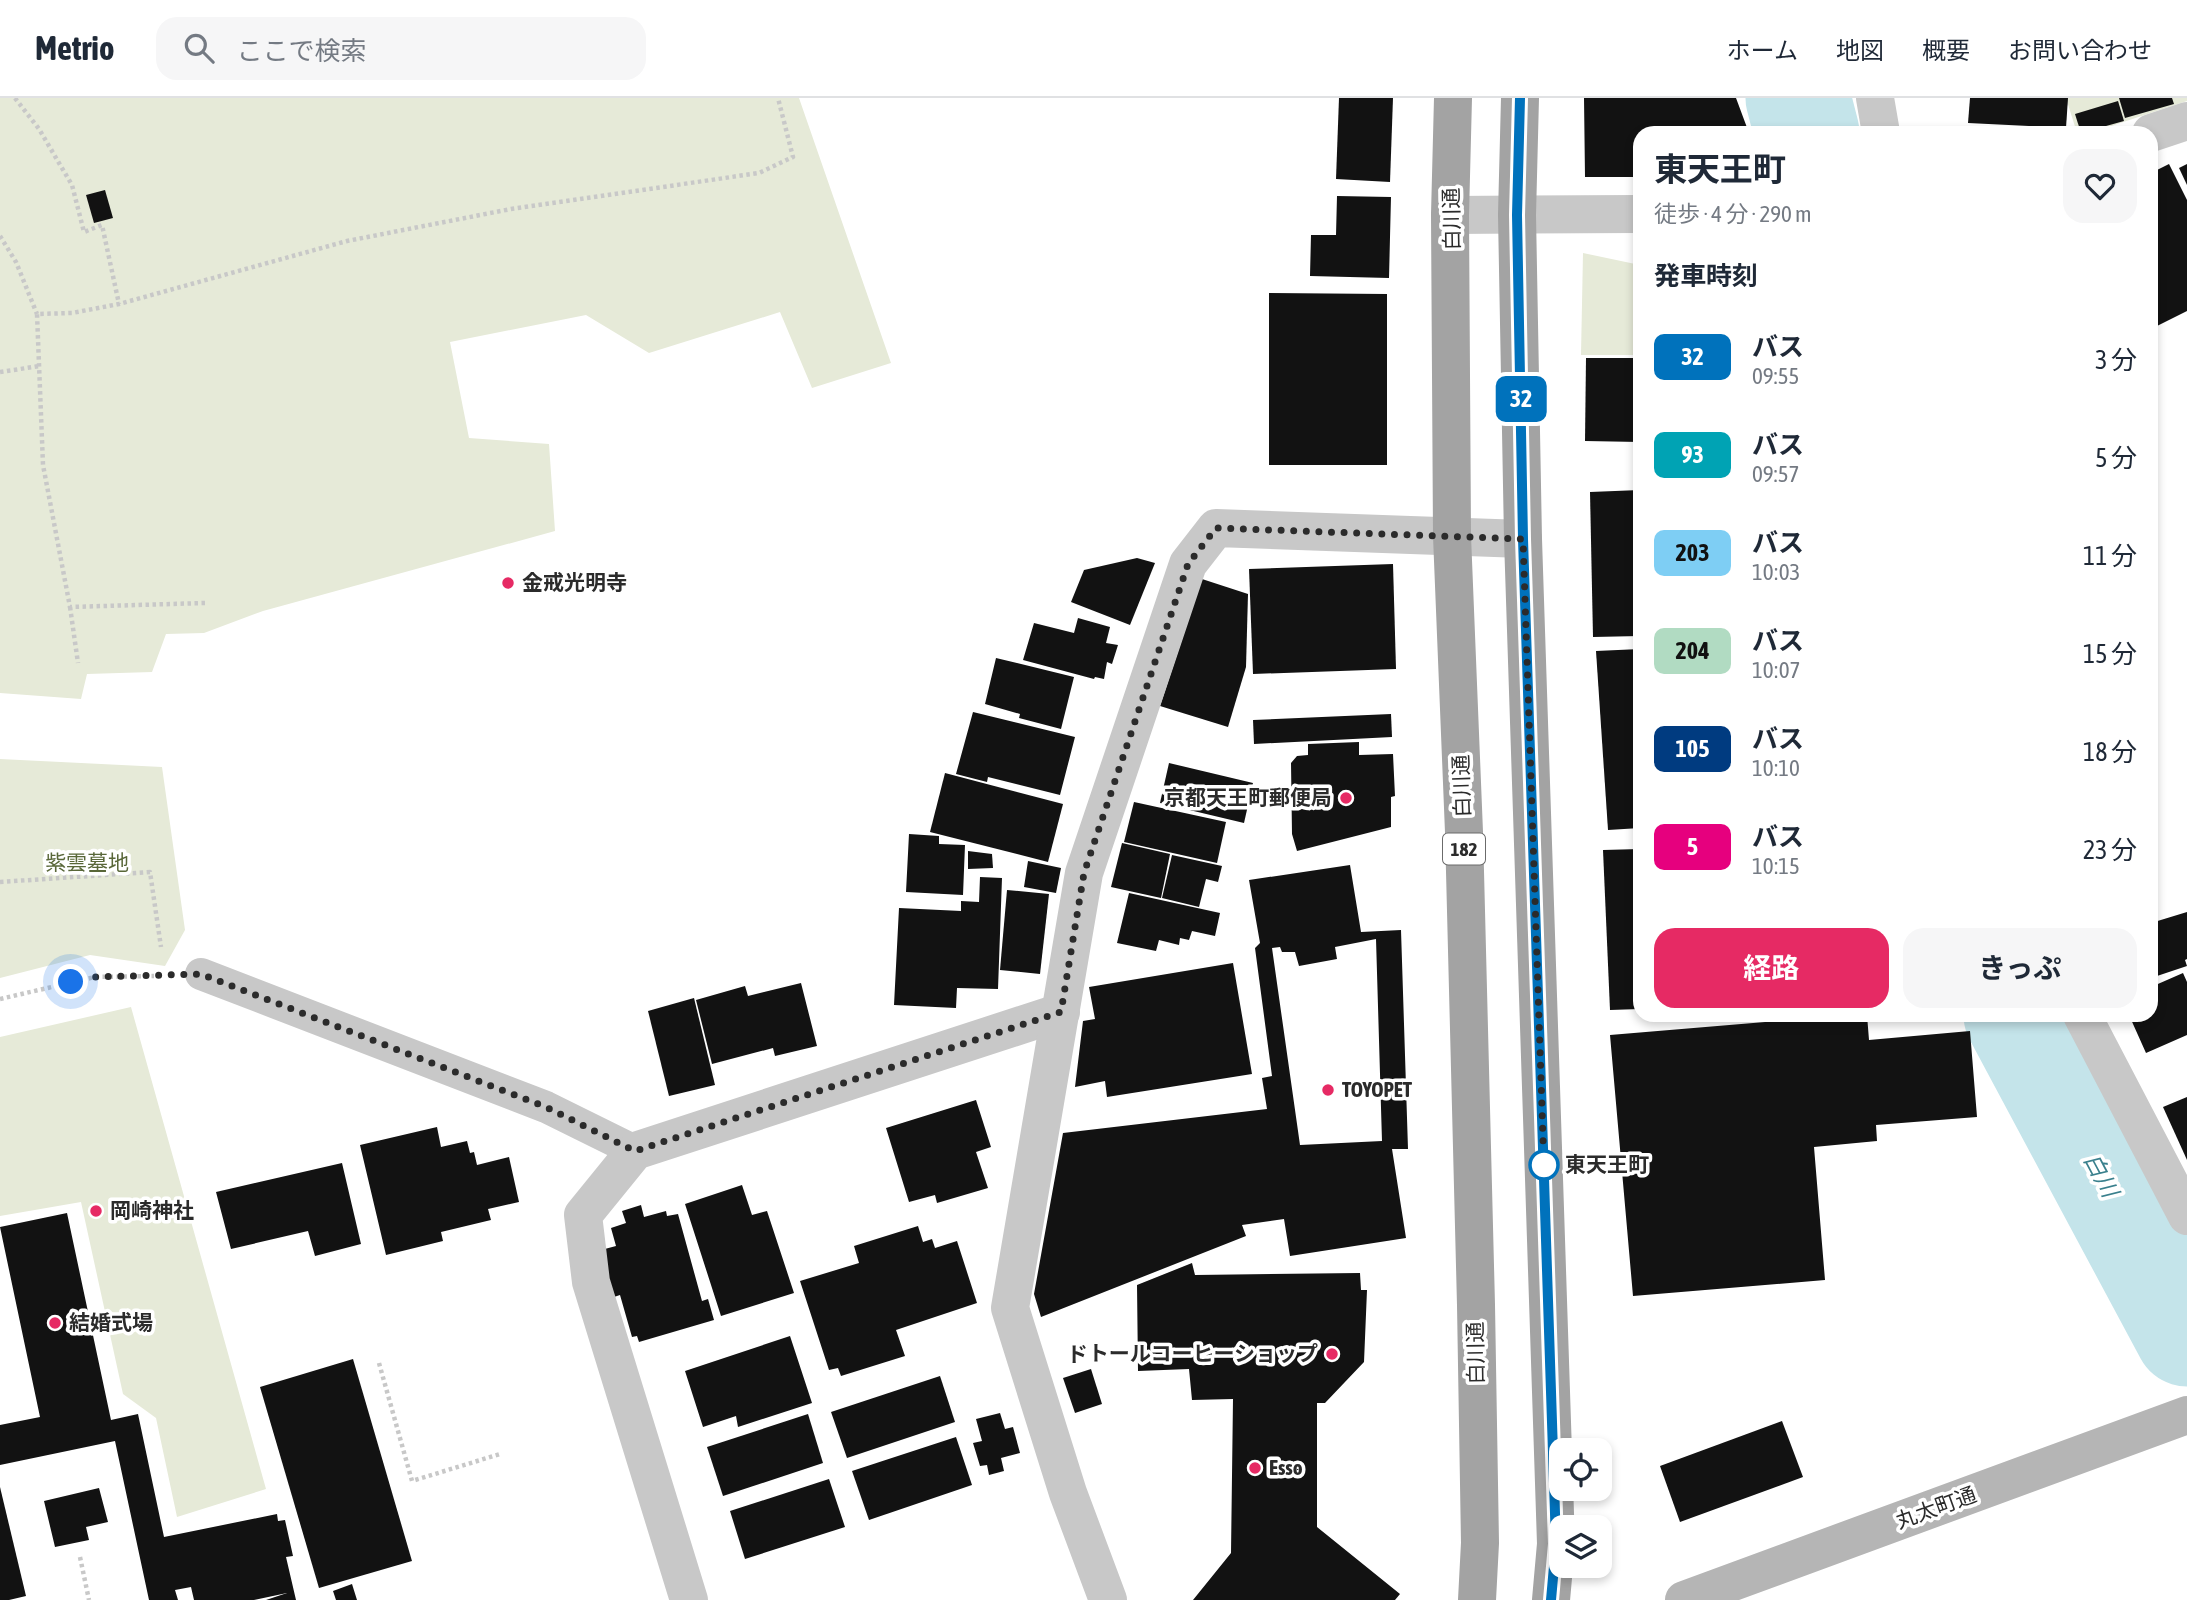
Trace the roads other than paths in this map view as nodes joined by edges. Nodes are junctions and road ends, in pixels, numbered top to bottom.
1 (1453, 98) edge
2 (1520, 98) edge
3 (1875, 98) edge
4 (2187, 121) edge
5 (1880, 126) edge
6 (2158, 131) edge
7 (1633, 214) edge
8 (1450, 215) junction
9 (1517, 215) junction
10 (1452, 536) junction
11 (1523, 539) junction
12 (201, 975) road end
13 (1061, 1012) junction
14 (2086, 1022) edge
15 (635, 1151) junction
16 (2187, 1216) edge
17 (2187, 1415) edge
18 (689, 1600) edge
19 (1108, 1600) edge
20 (1477, 1600) edge
21 (1550, 1600) edge
22 (1684, 1600) edge

1 - 8 main road, 白川通 / 182
2 - 9 main road
3 - 5 street
4 - 6 street
7 - 9 street
8 - 9 street
8 - 10 main road, 白川通 / 182
9 - 11 main road
10 - 11 street
10 - 13 street
10 - 20 main road, 白川通 / 182
11 - 21 main road
12 - 15 lane
13 - 15 street
13 - 19 street
14 - 16 street
15 - 18 street
17 - 22 street, 丸太町通

